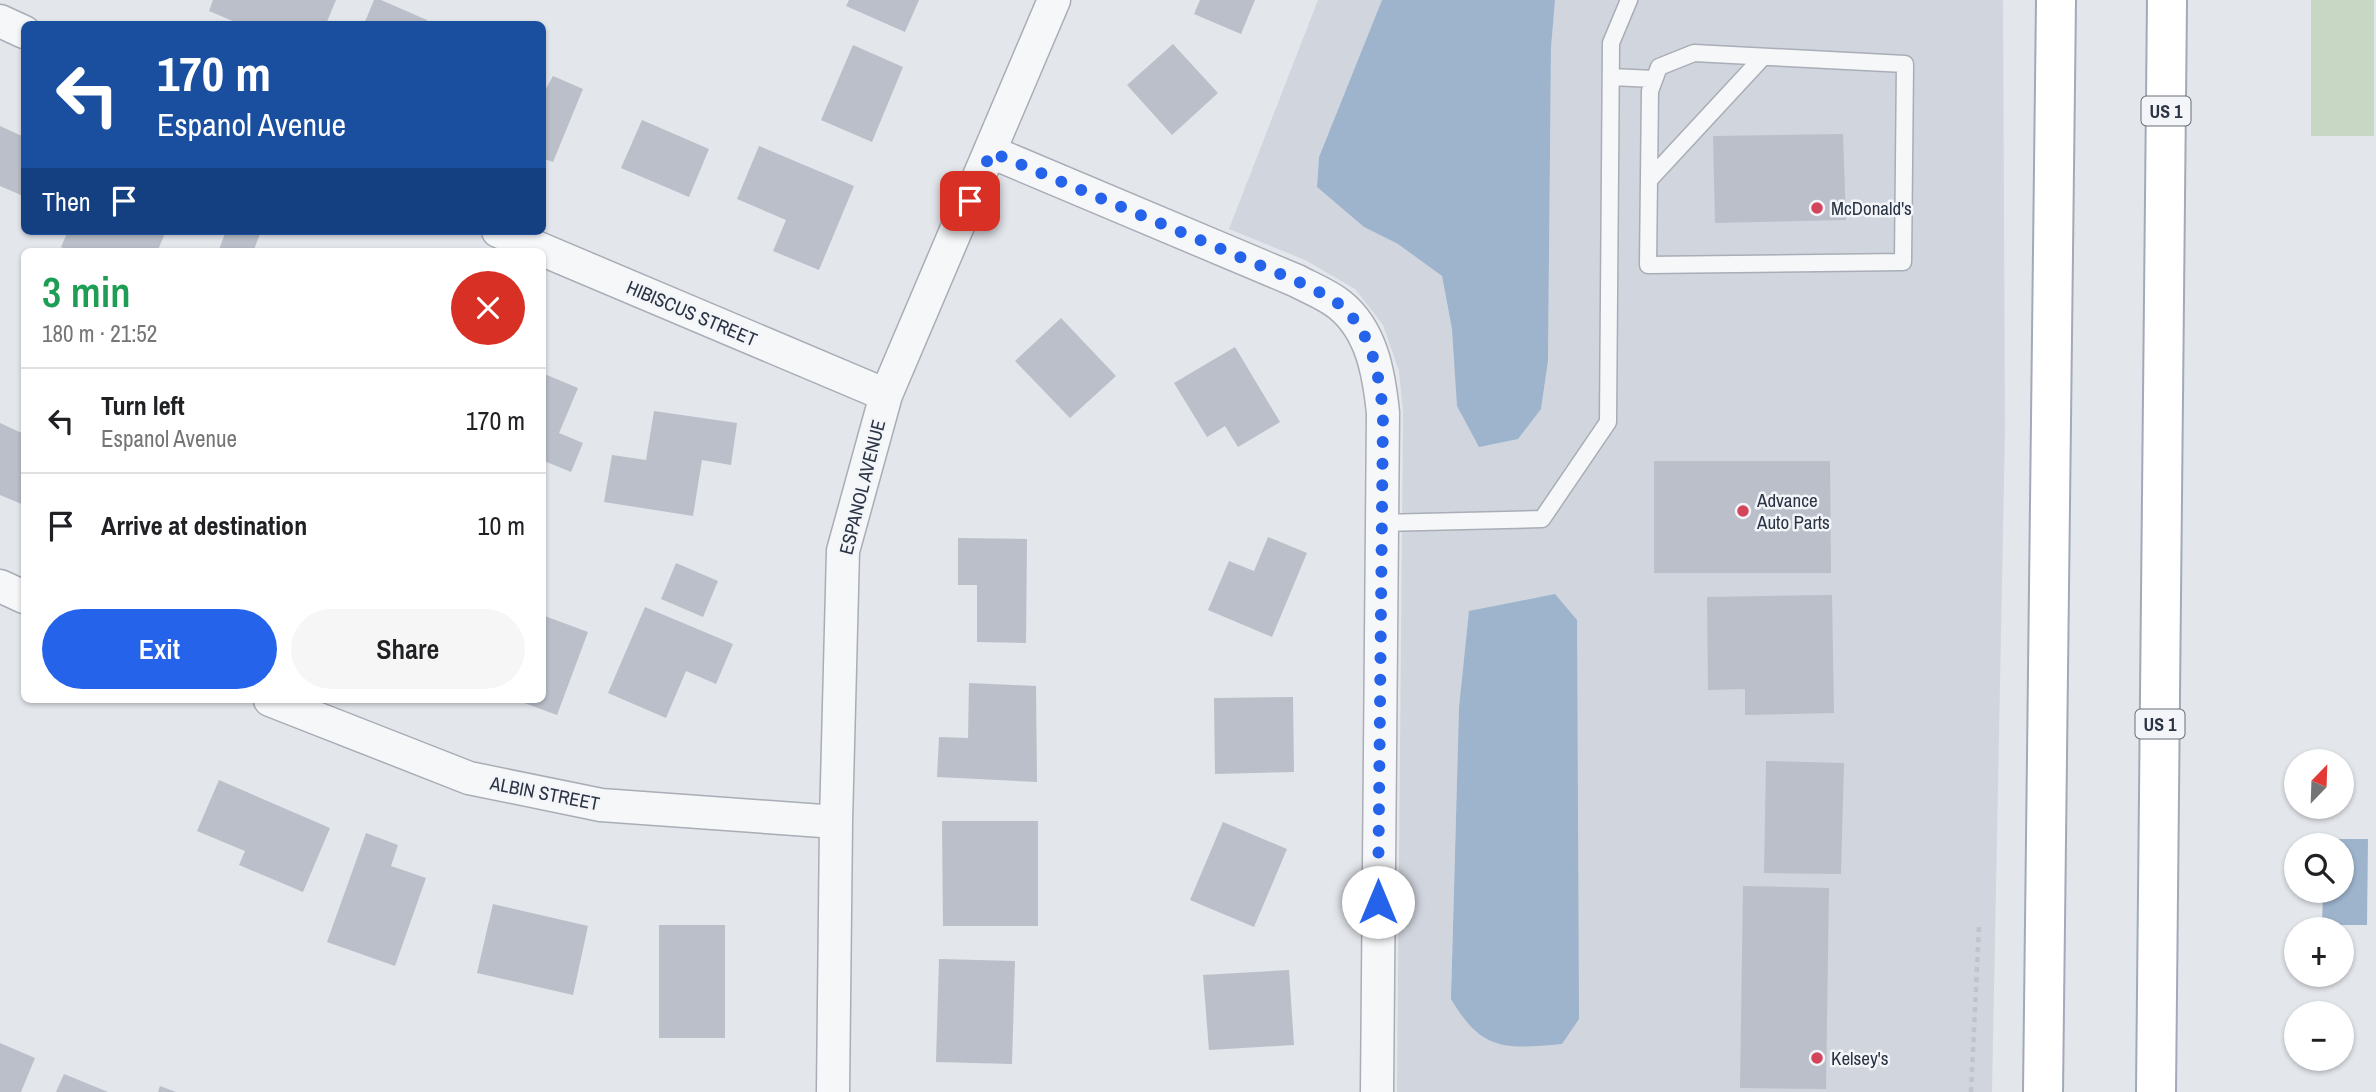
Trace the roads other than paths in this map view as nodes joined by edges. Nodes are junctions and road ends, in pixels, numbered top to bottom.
1 (1054, 0) edge
2 (1629, 0) edge
3 (2056, 0) edge
4 (2167, 0) edge
5 (0, 22) edge
6 (21, 31) edge
7 (1763, 57) junction
8 (1611, 77) junction
9 (1654, 79) junction
10 (991, 152) junction
11 (1649, 180) junction
12 (507, 235) edge
13 (538, 248) edge
14 (546, 251) edge
15 (886, 395) junction
16 (1381, 523) junction
17 (0, 586) edge
18 (21, 596) edge
19 (278, 703) edge
20 (835, 822) junction
21 (833, 1092) edge
22 (1377, 1092) edge
23 (2043, 1092) edge
24 (2156, 1092) edge

1 - 10 street, ESPANOL AVENUE
2 - 8 lane
3 - 23 main road
4 - 24 main road, US 1
5 - 6 street
7 - 9 lane
7 - 11 lane
7 - 11 lane
8 - 9 lane
8 - 16 lane
9 - 11 lane
10 - 15 street, ESPANOL AVENUE
10 - 16 street
12 - 13 street, HIBISCUS STREET
14 - 15 street, HIBISCUS STREET
15 - 20 street, ESPANOL AVENUE
16 - 22 street
17 - 18 street
19 - 20 street, ALBIN STREET
20 - 21 street, ESPANOL AVENUE

